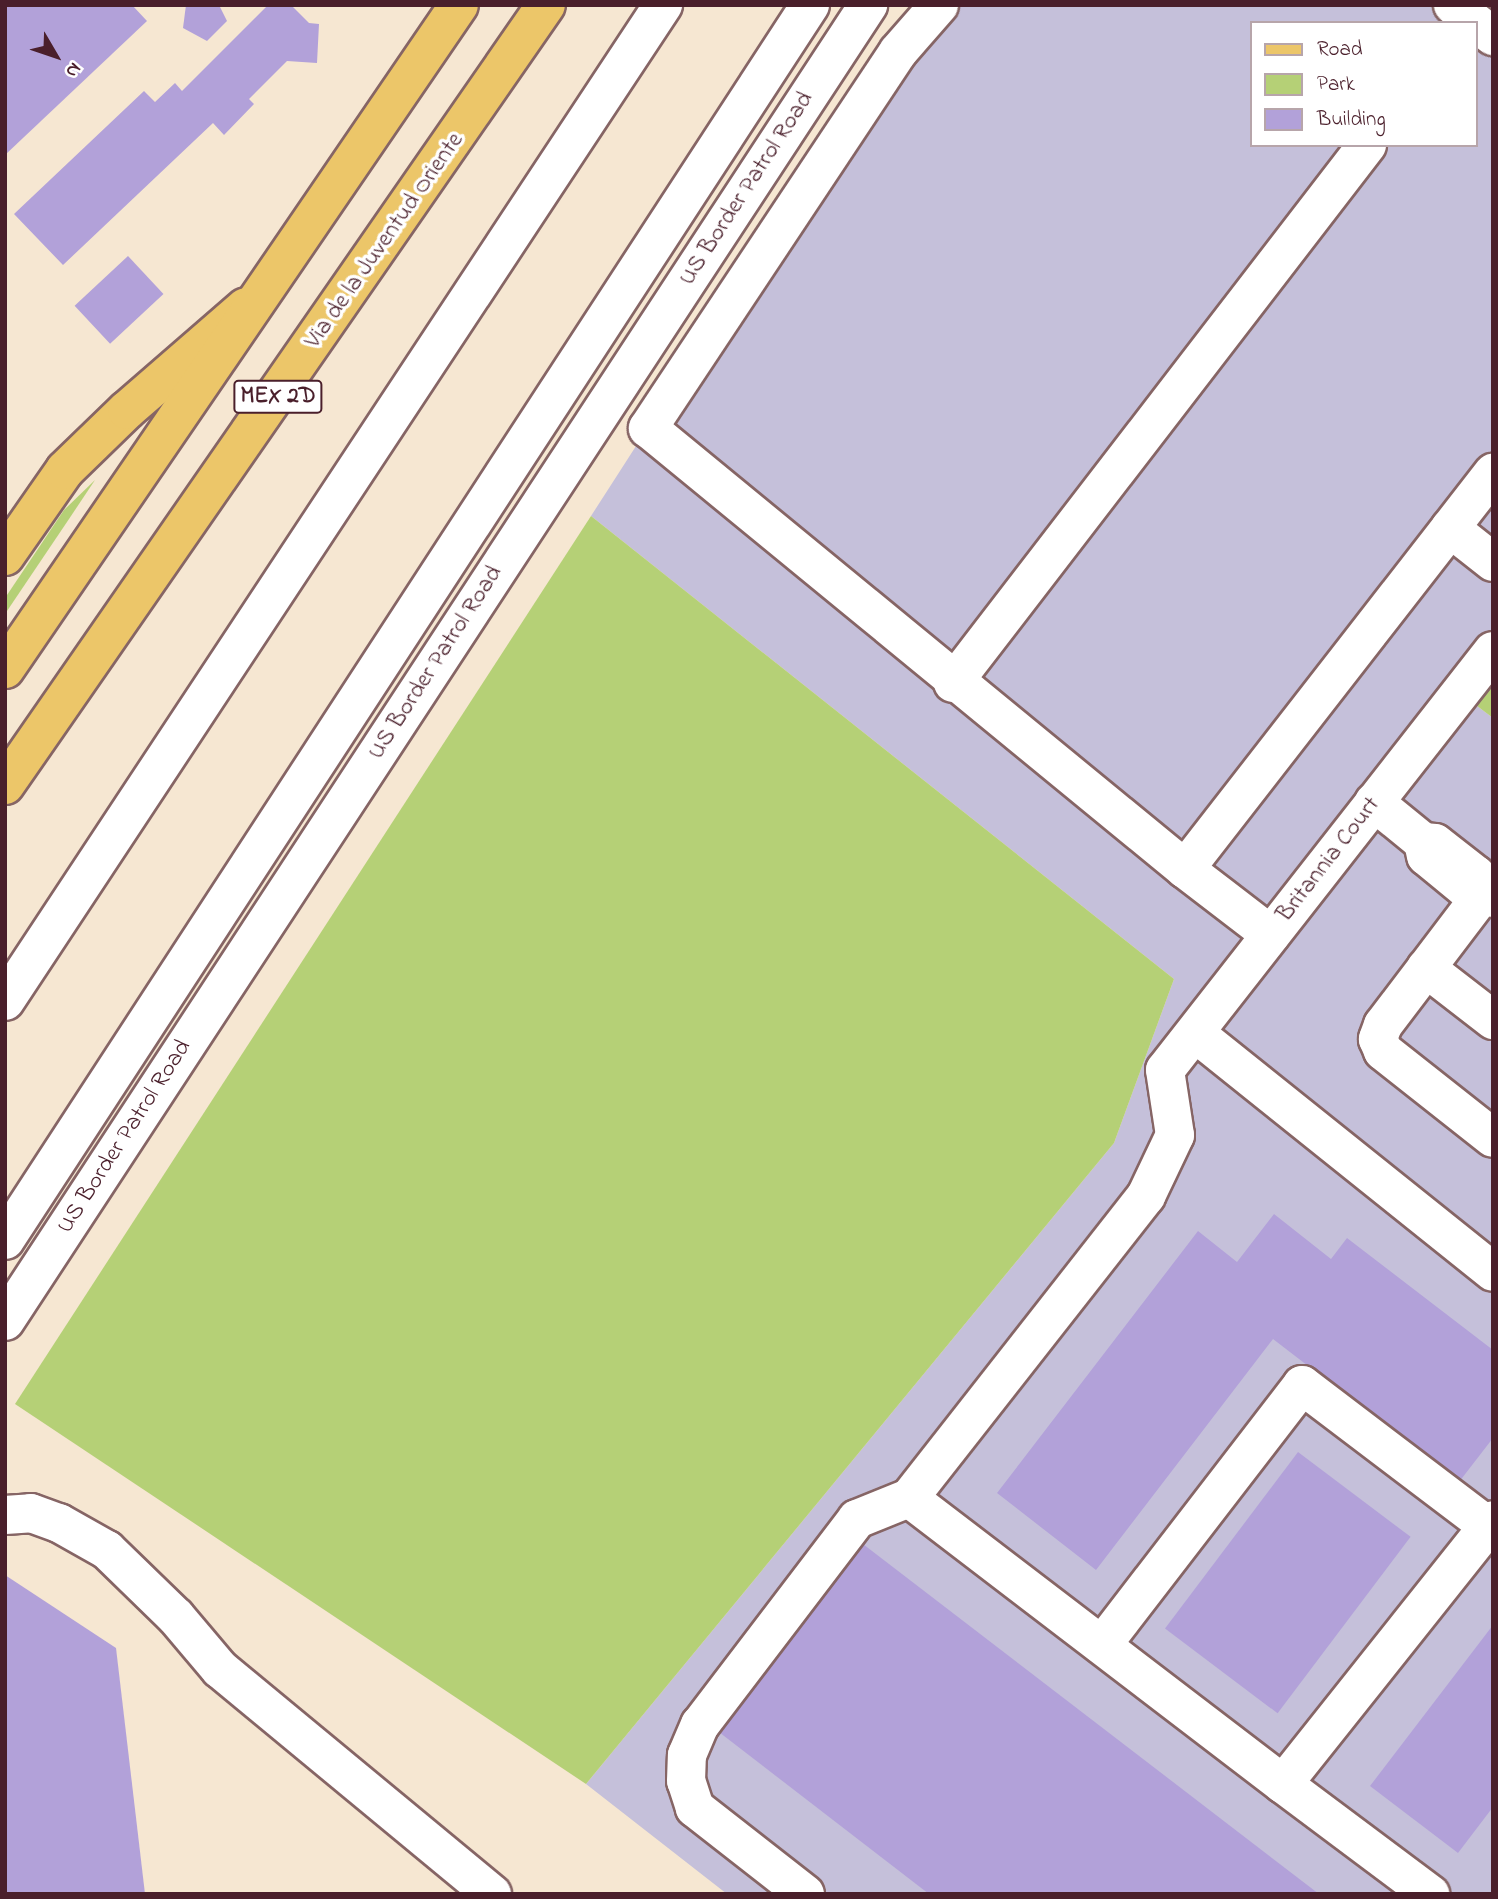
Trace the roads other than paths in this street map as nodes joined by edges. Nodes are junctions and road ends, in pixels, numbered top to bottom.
1 (459, 5) edge
2 (546, 5) edge
3 (663, 5) edge
4 (810, 5) edge
5 (868, 5) edge
6 (939, 5) edge
7 (1365, 147) edge
8 (256, 299) junction
9 (1493, 473) edge
10 (1450, 528) junction
11 (5, 556) edge
12 (1493, 562) edge
13 (1493, 651) edge
14 (5, 669) edge
15 (953, 683) junction
16 (5, 785) edge
17 (1374, 802) junction
18 (1185, 869) junction
19 (1490, 891) edge
20 (1272, 934) junction
21 (1426, 968) junction
22 (5, 1001) edge
23 (1493, 1020) edge
24 (1195, 1033) junction
25 (1493, 1138) edge
26 (5, 1240) edge
27 (1493, 1272) edge
28 (5, 1321) edge
29 (909, 1498) junction
30 (5, 1515) edge
31 (1491, 1523) edge
32 (1102, 1645) junction
33 (1283, 1784) junction
34 (492, 1894) edge
35 (805, 1894) edge
36 (1430, 1894) edge

1 - 8 main road, MEX 2D
2 - 16 main road, Via de la Juventud Oriente / MEX 2D
3 - 22 street
4 - 26 street
5 - 28 street, US Border Patrol Road
6 - 15 street
7 - 15 street
8 - 11 main road
8 - 14 main road, MEX 2D
9 - 10 street
10 - 12 street
10 - 18 street
13 - 17 street, Britannia Court
15 - 18 street
17 - 19 street
17 - 20 street, Britannia Court
18 - 20 street
19 - 21 street
20 - 24 street, Britannia Court
21 - 23 street
21 - 25 street
24 - 27 street
24 - 29 street, Britannia Court
29 - 32 street
29 - 35 street
30 - 34 street
31 - 32 street
31 - 33 street
32 - 33 street
33 - 36 street

